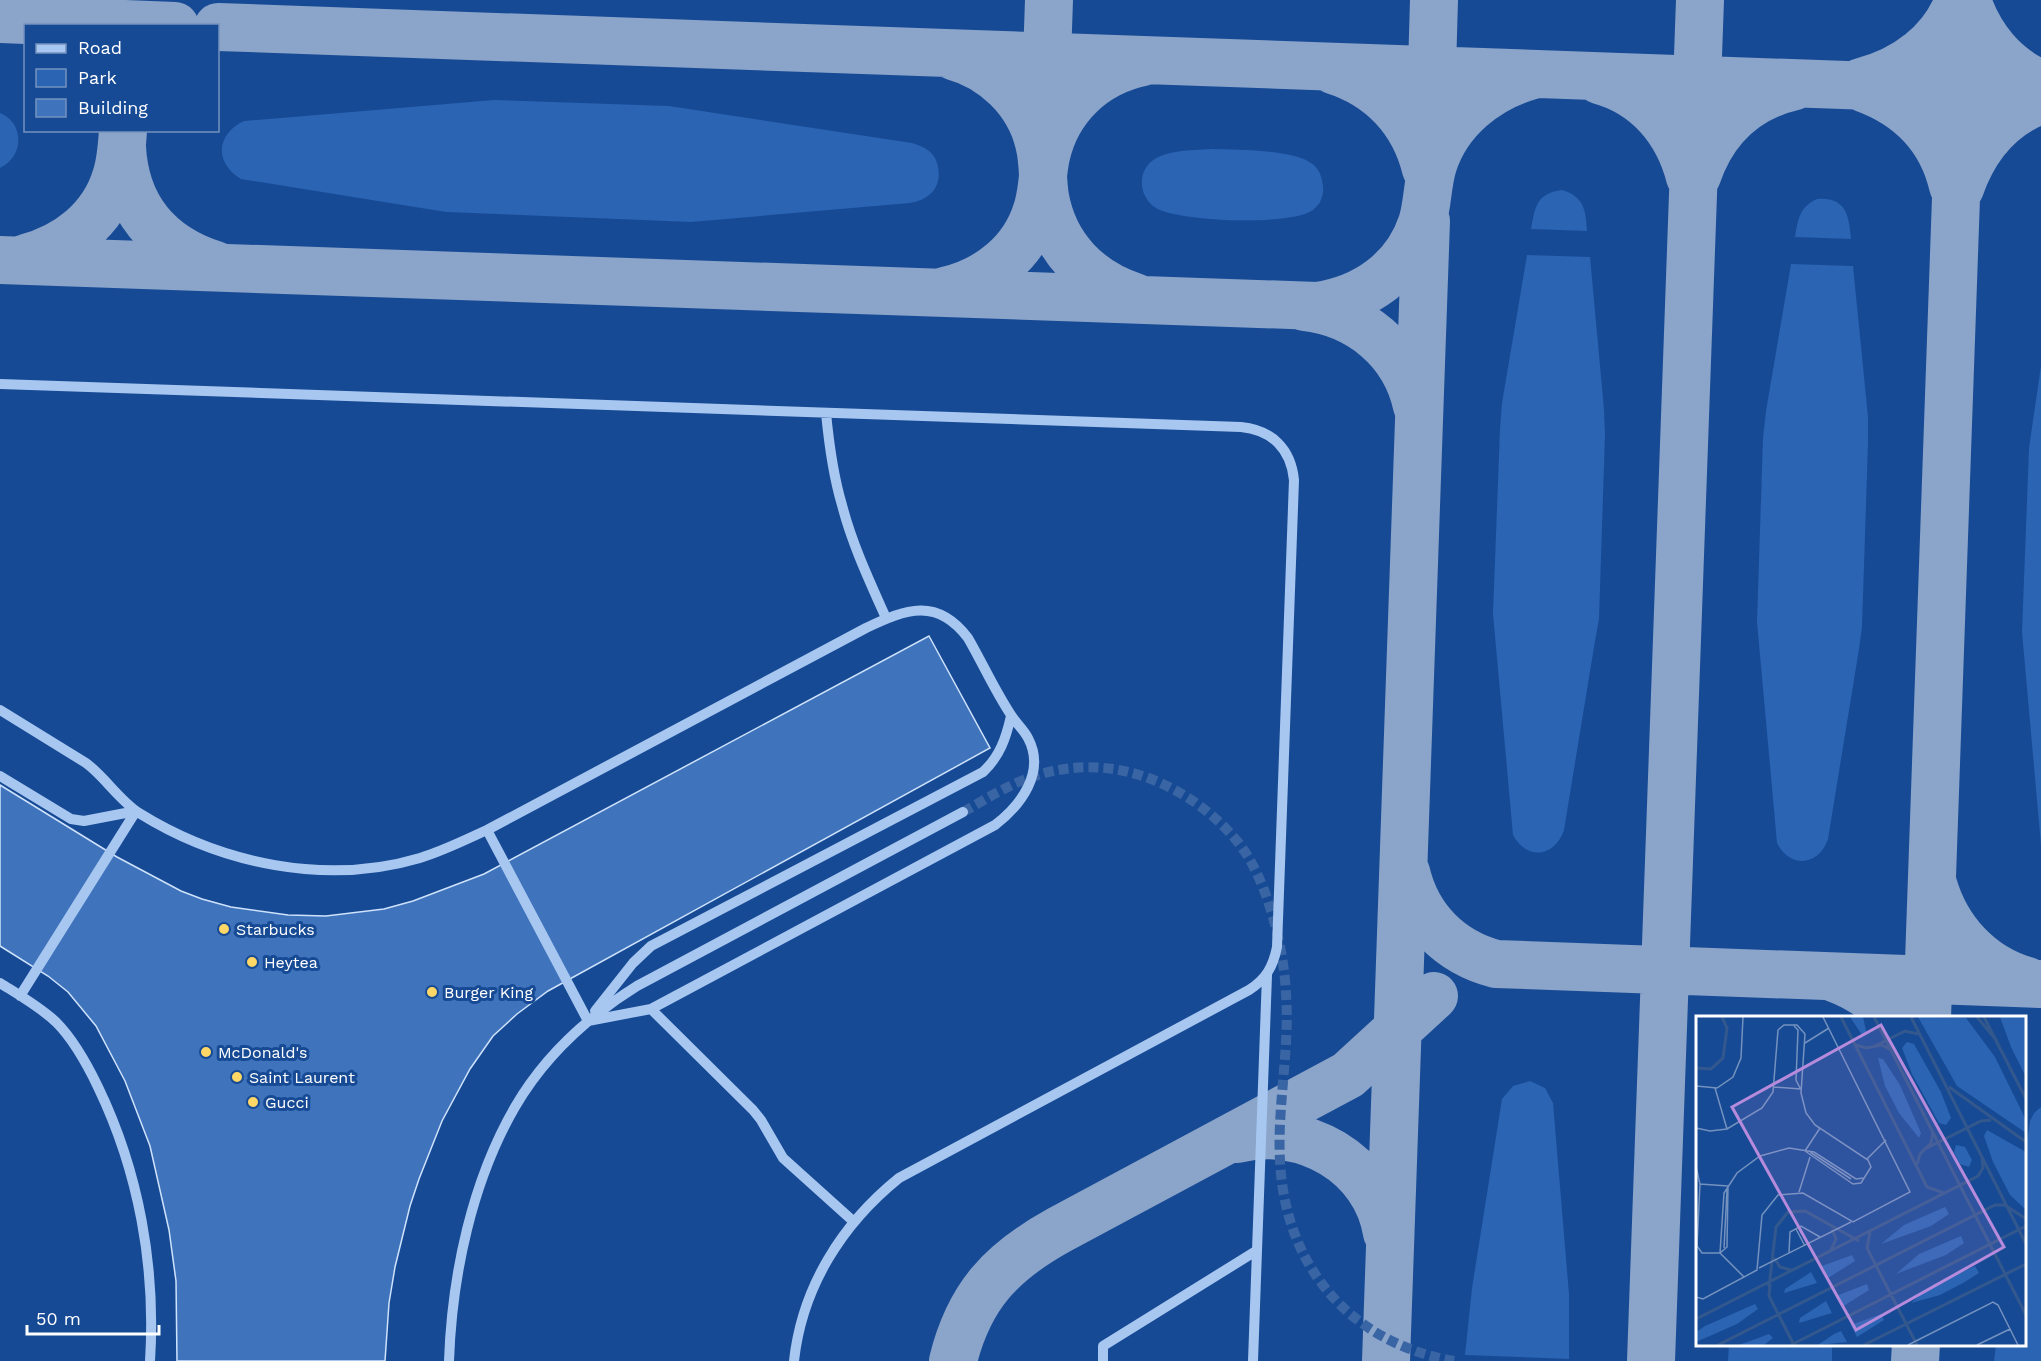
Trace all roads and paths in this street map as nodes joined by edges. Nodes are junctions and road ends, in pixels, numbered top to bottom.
1 (0, 384) edge
2 (826, 413) junction
3 (886, 618) junction
4 (0, 710) edge
5 (1011, 716) junction
6 (0, 776) edge
7 (136, 811) junction
8 (963, 812) tunnel mouth
9 (487, 830) junction
10 (1267, 975) junction
11 (0, 983) edge
12 (20, 996) junction
13 (651, 1009) junction
14 (588, 1021) junction
15 (853, 1221) junction
16 (1256, 1251) junction
17 (150, 1361) edge
18 (449, 1361) edge
19 (794, 1361) edge
20 (1102, 1361) edge
21 (1252, 1361) edge

1 - 2 lane
2 - 3 lane
2 - 10 lane
3 - 5 lane
3 - 9 lane
4 - 7 lane
5 - 13 lane
5 - 14 lane
6 - 7 lane
7 - 9 lane
7 - 12 lane
8 - 14 lane
9 - 14 lane
10 - 15 lane
10 - 16 lane
11 - 12 lane
12 - 17 lane
13 - 14 lane
13 - 15 lane
14 - 18 lane
15 - 19 lane
16 - 20 lane
16 - 21 lane

